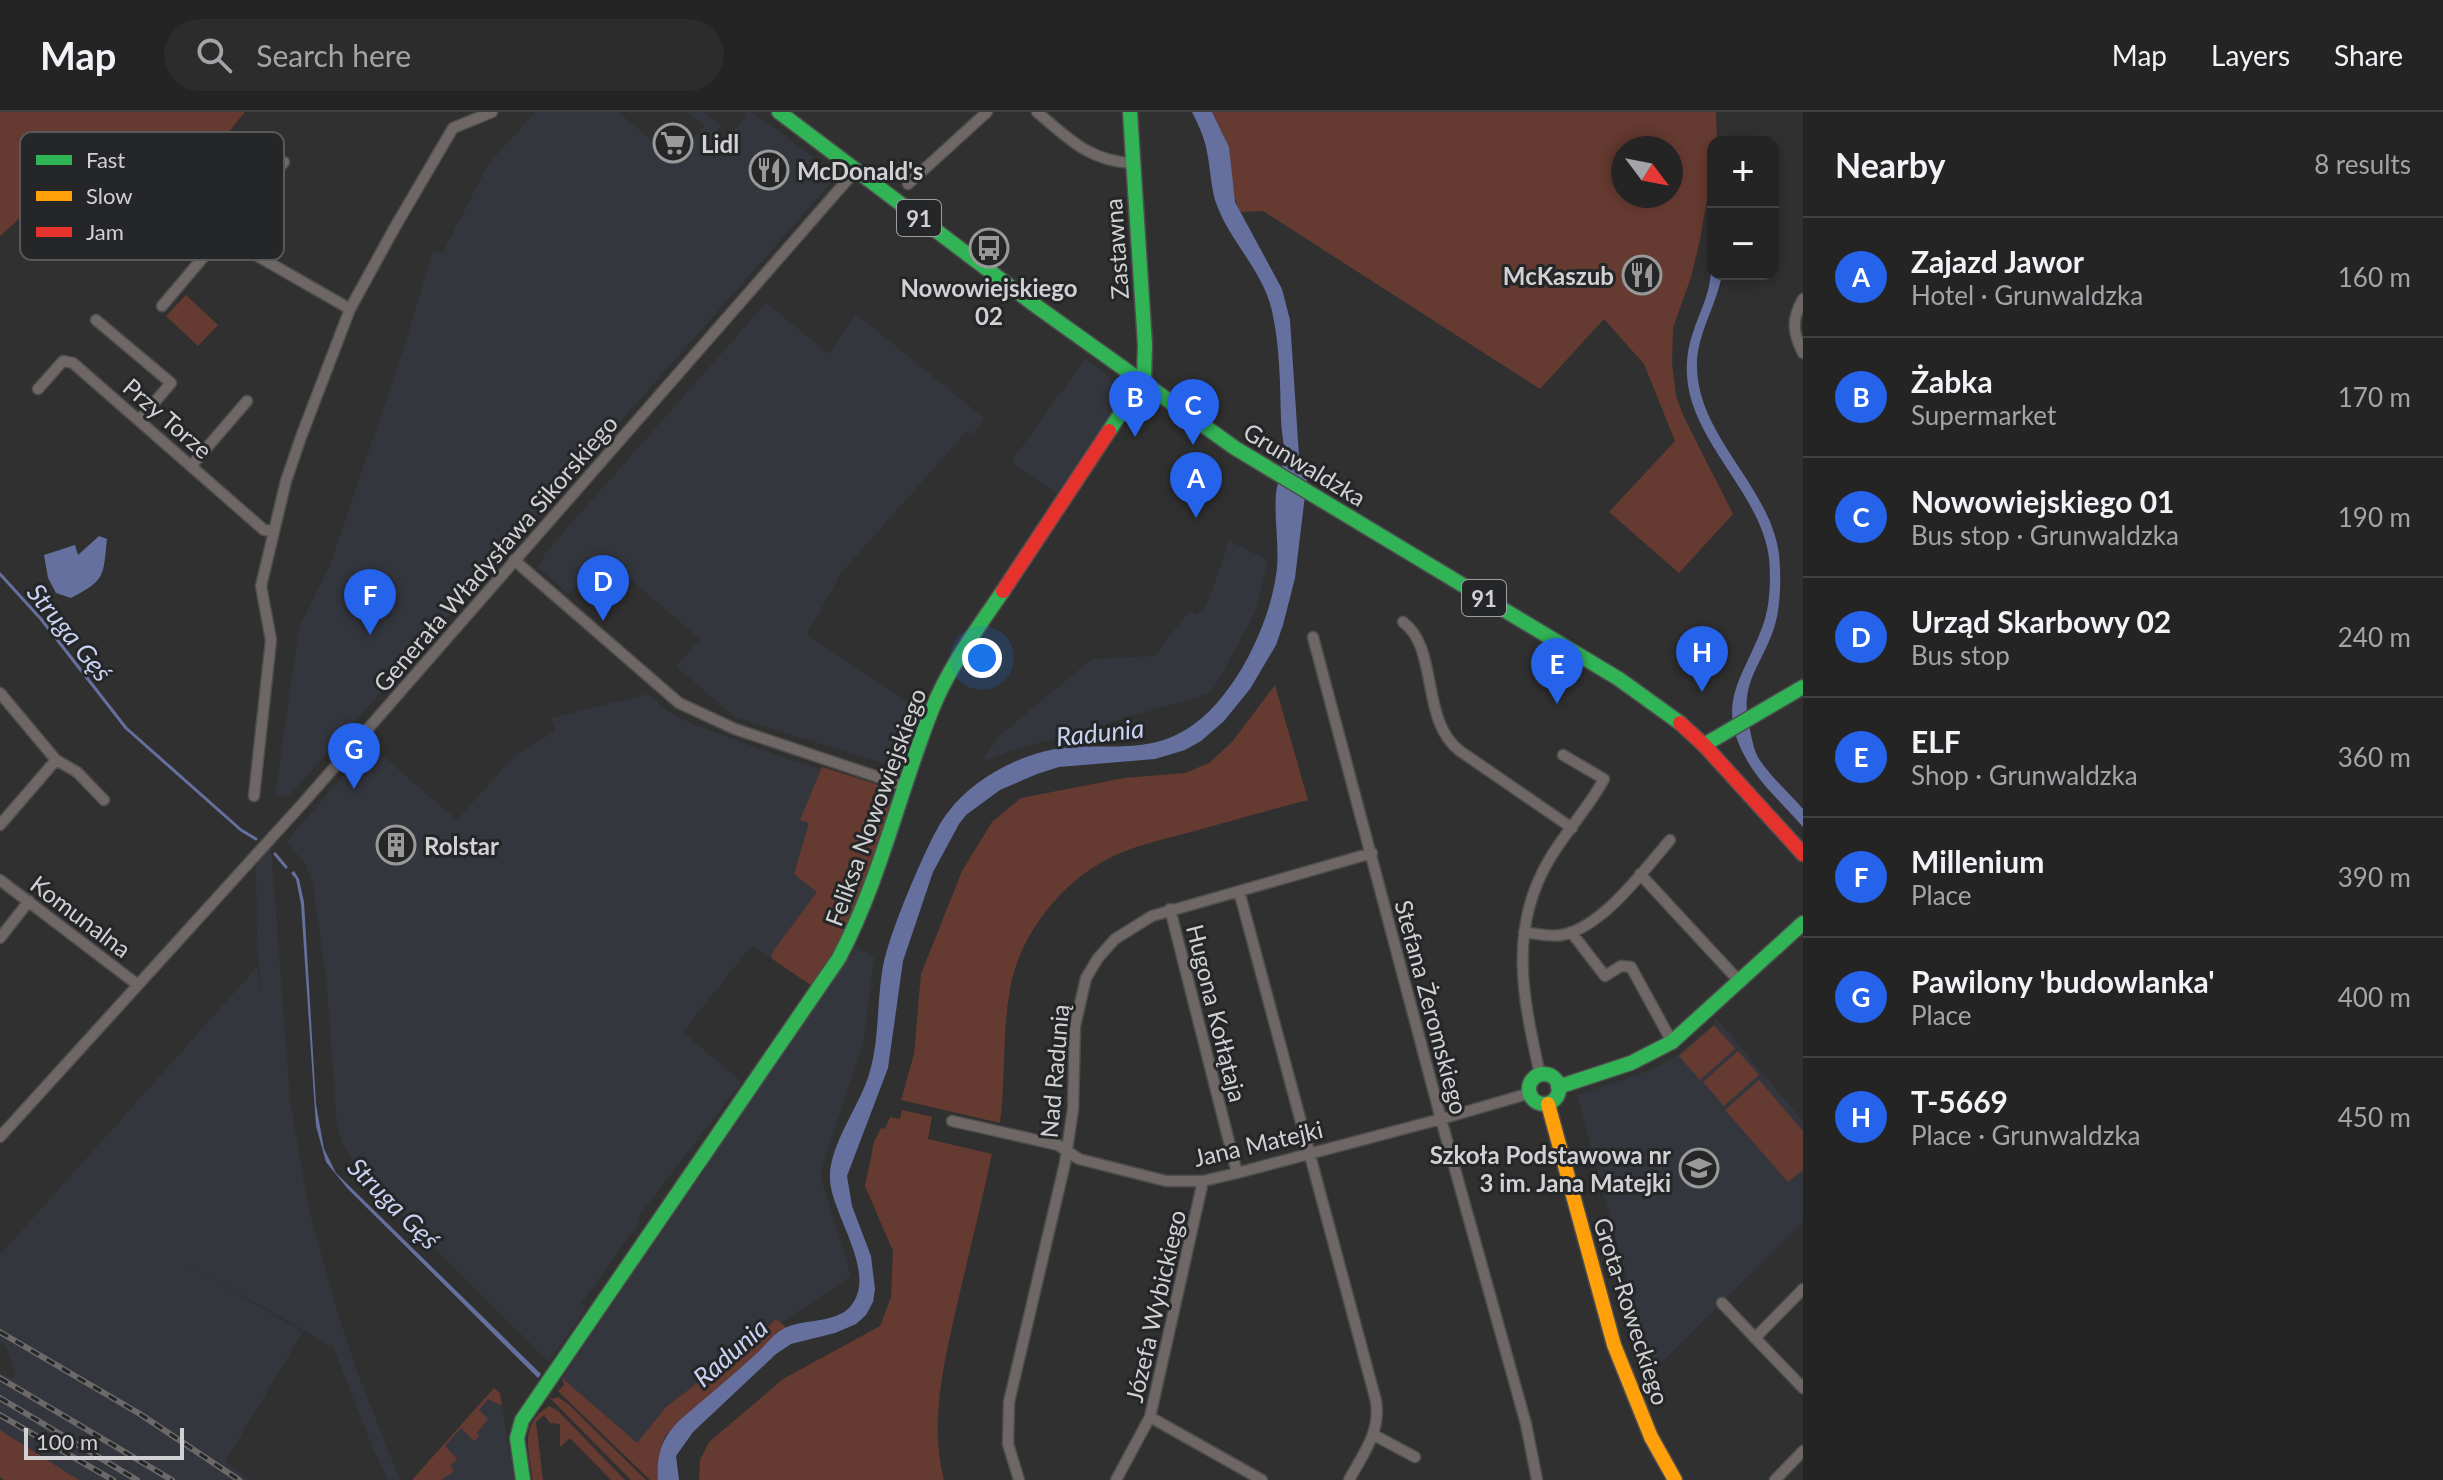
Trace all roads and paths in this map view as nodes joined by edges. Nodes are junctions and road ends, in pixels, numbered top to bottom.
1 (492, 112) edge
2 (779, 112) edge
3 (987, 112) edge
4 (1037, 112) edge
5 (1130, 112) edge
6 (1050, 116) edge
7 (1133, 163) junction
8 (856, 170) junction
9 (908, 184) dead end
10 (200, 260) edge
11 (265, 260) edge
12 (1803, 299) edge
13 (162, 306) dead end
14 (350, 309) junction
15 (96, 320) dead end
16 (1803, 353) edge
17 (1141, 383) junction
18 (38, 389) dead end
19 (247, 401) dead end
20 (140, 419) junction
21 (192, 465) junction
22 (273, 531) junction
23 (514, 560) junction
24 (1403, 622) dead end
25 (1313, 637) dead end
26 (1803, 687) edge
27 (0, 693) edge
28 (1704, 745) junction
29 (1563, 755) dead end
30 (56, 760) junction
31 (905, 786) junction
32 (254, 796) dead end
33 (104, 800) dead end
34 (0, 825) edge
35 (1572, 828) junction
36 (1670, 840) dead end
37 (1372, 853) junction
38 (1803, 854) edge
39 (1640, 874) junction
40 (0, 880) edge
41 (1239, 891) junction
42 (29, 901) junction
43 (1170, 909) junction
44 (1803, 923) edge
45 (1524, 932) junction
46 (1571, 932) junction
47 (0, 938) edge
48 (1739, 981) junction
49 (138, 985) junction
50 (1672, 1042) junction
51 (1540, 1075) junction
52 (1558, 1087) junction
53 (1530, 1093) junction
54 (1548, 1104) junction
55 (1441, 1119) junction
56 (952, 1121) dead end
57 (0, 1137) edge
58 (1067, 1151) junction
59 (1309, 1154) junction
60 (1237, 1173) junction
61 (1203, 1181) junction
62 (1803, 1289) edge
63 (1722, 1303) dead end
64 (1755, 1338) junction
65 (1803, 1388) edge
66 (1150, 1417) junction
67 (1374, 1435) junction
68 (1803, 1451) edge
69 (1415, 1457) dead end
70 (523, 1480) edge
71 (1019, 1480) edge
72 (1116, 1480) edge
73 (1262, 1480) edge
74 (1349, 1480) edge
75 (1537, 1480) edge
76 (1675, 1480) edge
77 (1775, 1480) edge

1 - 14 street
2 - 8 street, Grunwaldzka / 91
3 - 9 street
4 - 6 street
5 - 7 street, Zastawna
6 - 7 street
7 - 17 street, Zastawna
8 - 17 street, Grunwaldzka / 91
8 - 23 street, Generała Władysława Sikorskiego
10 - 13 street
11 - 14 street
12 - 16 street
14 - 22 street
15 - 20 street
17 - 28 street, Grunwaldzka / 91
17 - 31 street, Feliksa Nowowiejskiego
18 - 20 street, Przy Torze
19 - 21 street
20 - 21 street, Przy Torze
21 - 22 street, Przy Torze
22 - 32 street
23 - 31 street
23 - 49 street, Generała Władysława Sikorskiego
24 - 35 street
25 - 37 street, Stefana Żeromskiego
26 - 28 street
27 - 30 street
28 - 38 street, Grunwaldzka / 91
29 - 35 street
30 - 33 street
30 - 34 street
31 - 70 street, Feliksa Nowowiejskiego
35 - 45 street
36 - 39 street
37 - 41 street, Nad Radunią
37 - 55 street, Stefana Żeromskiego
39 - 46 street
39 - 48 street
40 - 42 street, Komunalna
41 - 43 street, Nad Radunią
41 - 59 street
42 - 47 street
42 - 49 street, Komunalna
43 - 58 street, Nad Radunią
43 - 60 street, Hugona Kołłątaja
44 - 48 street
45 - 46 street
45 - 51 street
46 - 50 street
48 - 50 street
49 - 57 street, Generała Władysława Sikorskiego
50 - 52 street
51 - 52 street
51 - 53 street
52 - 54 street
53 - 54 street
53 - 55 street, Jana Matejki
54 - 76 street, Grota-Roweckiego
55 - 59 street, Jana Matejki
55 - 75 street, Stefana Żeromskiego
56 - 58 street, Jana Matejki
58 - 61 street, Jana Matejki
58 - 71 street, Nad Radunią
59 - 60 street, Jana Matejki
59 - 67 street
60 - 61 street, Jana Matejki
61 - 66 street, Józefa Wybickiego
62 - 64 street
63 - 64 street
64 - 65 street
66 - 72 street, Józefa Wybickiego
66 - 73 street
67 - 69 street
67 - 74 street
68 - 77 street

